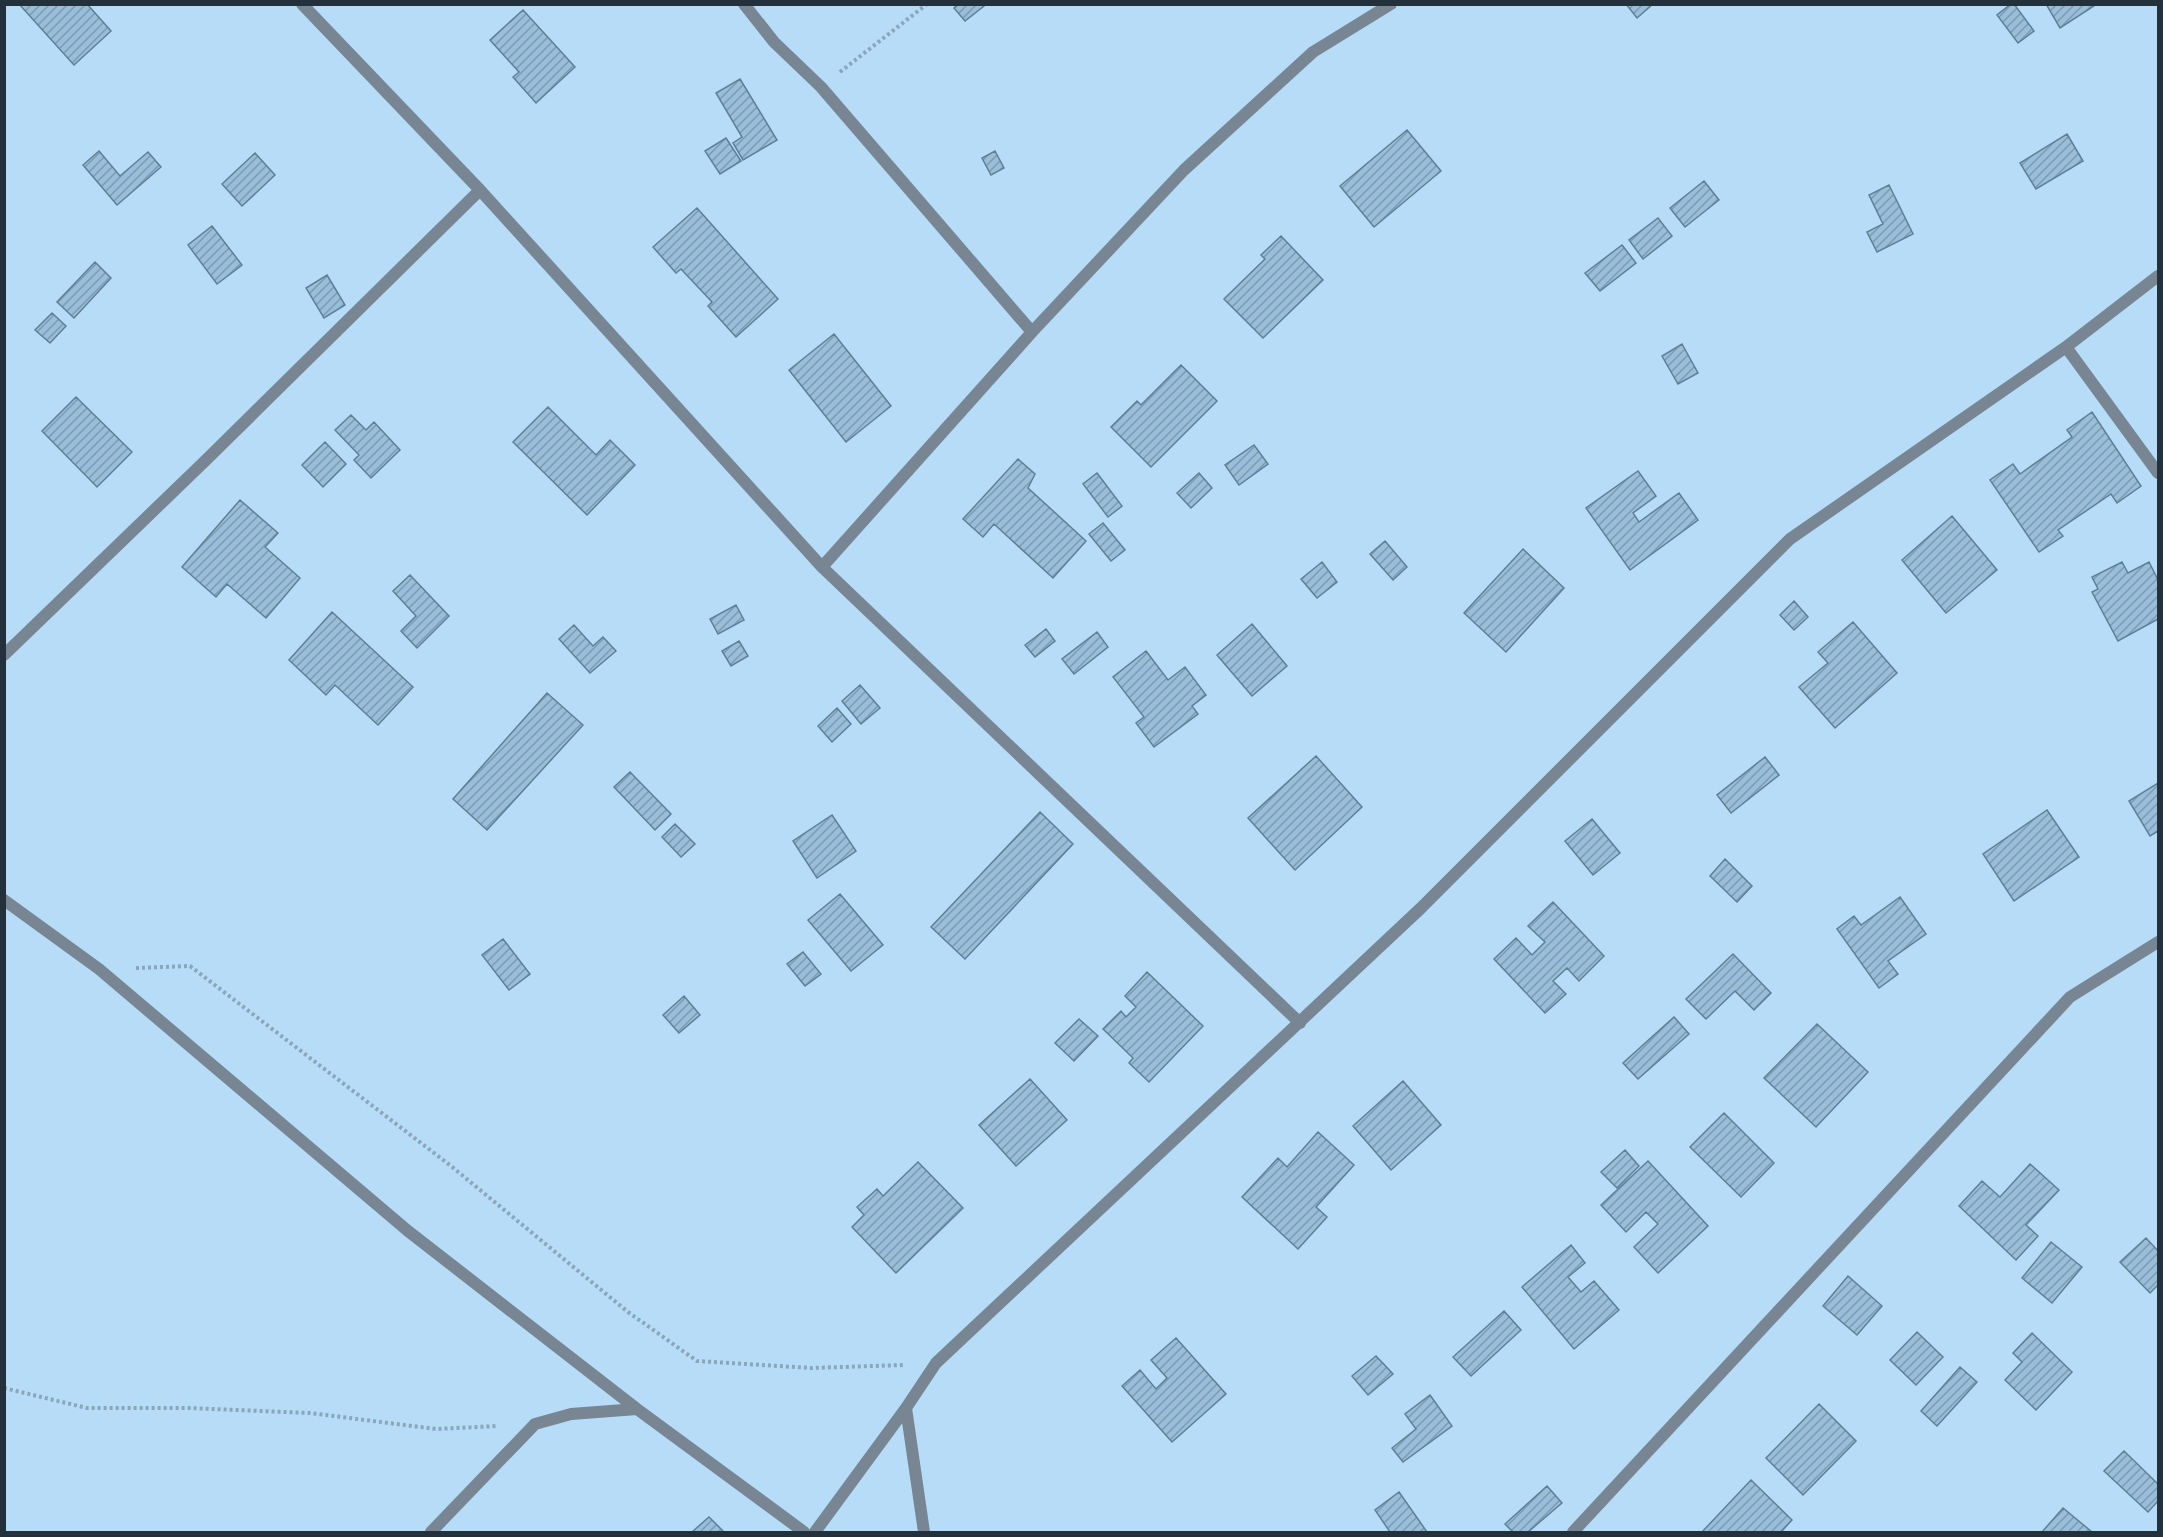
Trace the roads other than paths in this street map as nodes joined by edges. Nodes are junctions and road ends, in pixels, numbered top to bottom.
1 (302, 4) edge
2 (744, 4) edge
3 (1391, 4) edge
4 (480, 190) junction
5 (2158, 276) edge
6 (1032, 332) junction
7 (2066, 347) junction
8 (2158, 473) edge
9 (822, 567) junction
10 (4, 655) edge
11 (4, 900) edge
12 (2158, 942) edge
13 (1300, 1023) junction
14 (906, 1408) junction
15 (637, 1409) junction
16 (431, 1533) edge
17 (804, 1533) edge
18 (815, 1533) edge
19 (924, 1533) edge
20 (1573, 1533) edge

1 - 4 street
2 - 6 street
3 - 6 street
4 - 9 street
4 - 10 street
5 - 7 street
6 - 9 street
7 - 8 street
7 - 13 street
9 - 13 street
11 - 15 street
12 - 20 street
13 - 14 street
14 - 18 street
14 - 19 street
15 - 16 street
15 - 17 street

